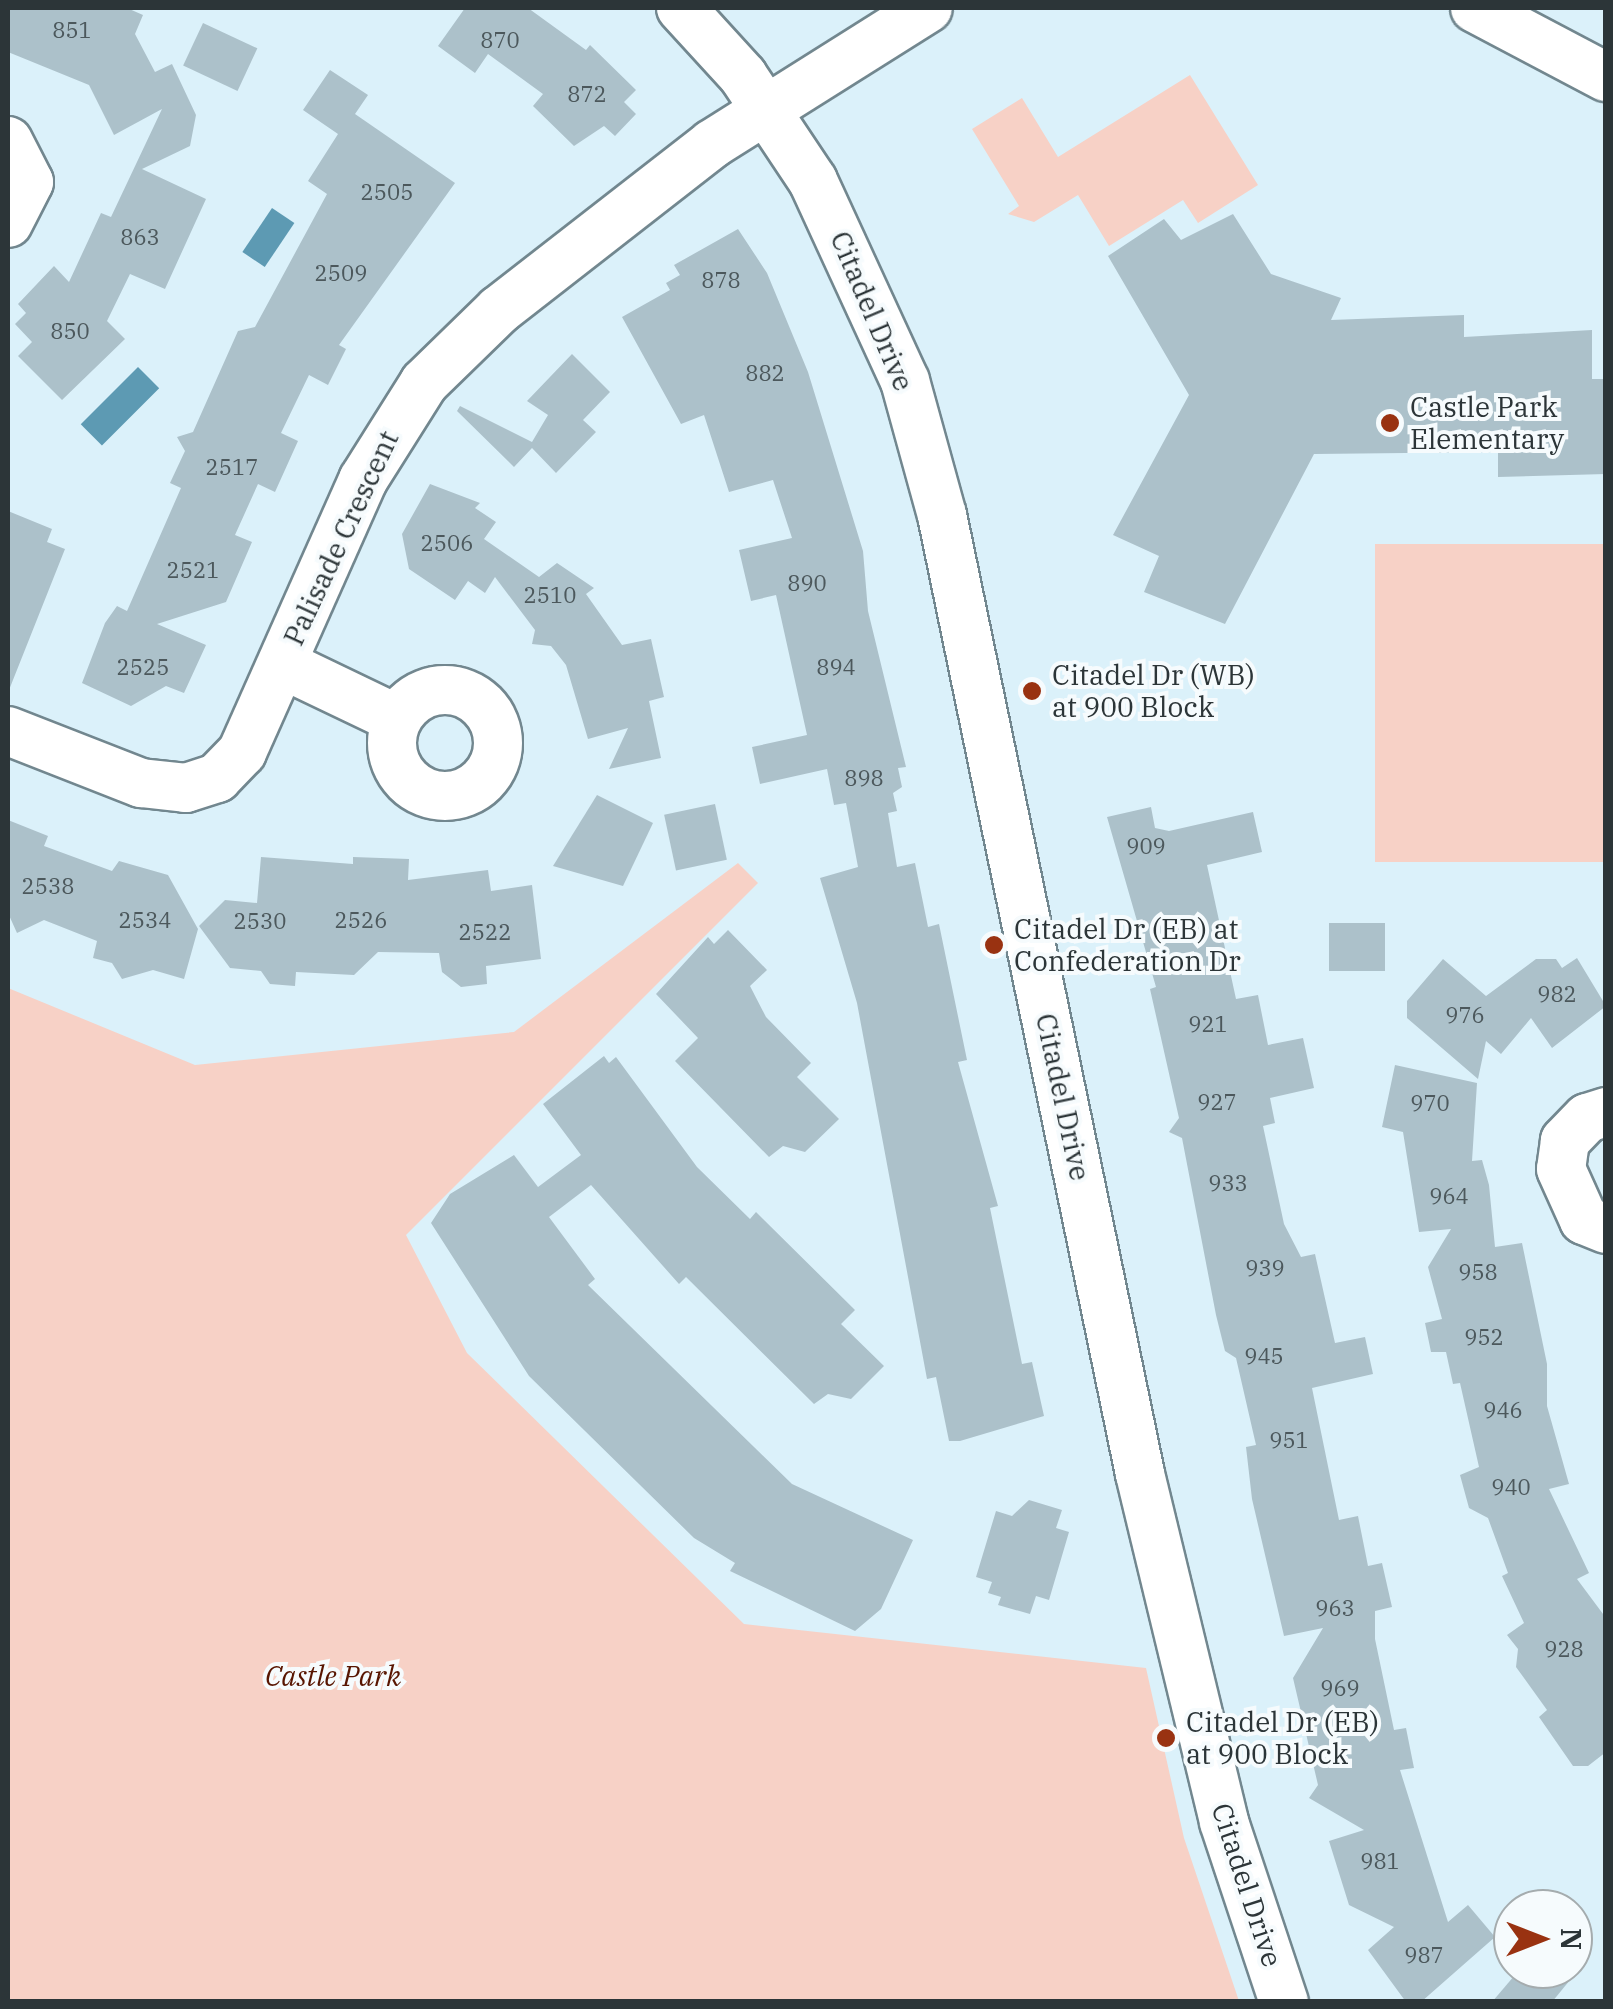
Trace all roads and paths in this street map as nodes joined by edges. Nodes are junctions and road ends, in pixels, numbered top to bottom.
1 (681, 8) edge
2 (928, 8) edge
3 (1475, 8) edge
4 (1606, 78) edge
5 (765, 110) junction
6 (8, 140) edge
7 (8, 223) edge
8 (282, 664) junction
9 (397, 718) dead end
10 (8, 731) edge
11 (1606, 1112) edge
12 (1606, 1229) edge
13 (1284, 2002) edge

1 - 5 street, Citadel Drive
2 - 5 street, Palisade Crescent
3 - 4 street
5 - 8 street, Palisade Crescent
5 - 13 street, Citadel Drive
6 - 7 street
8 - 9 street
8 - 10 street, Palisade Crescent
11 - 12 street

